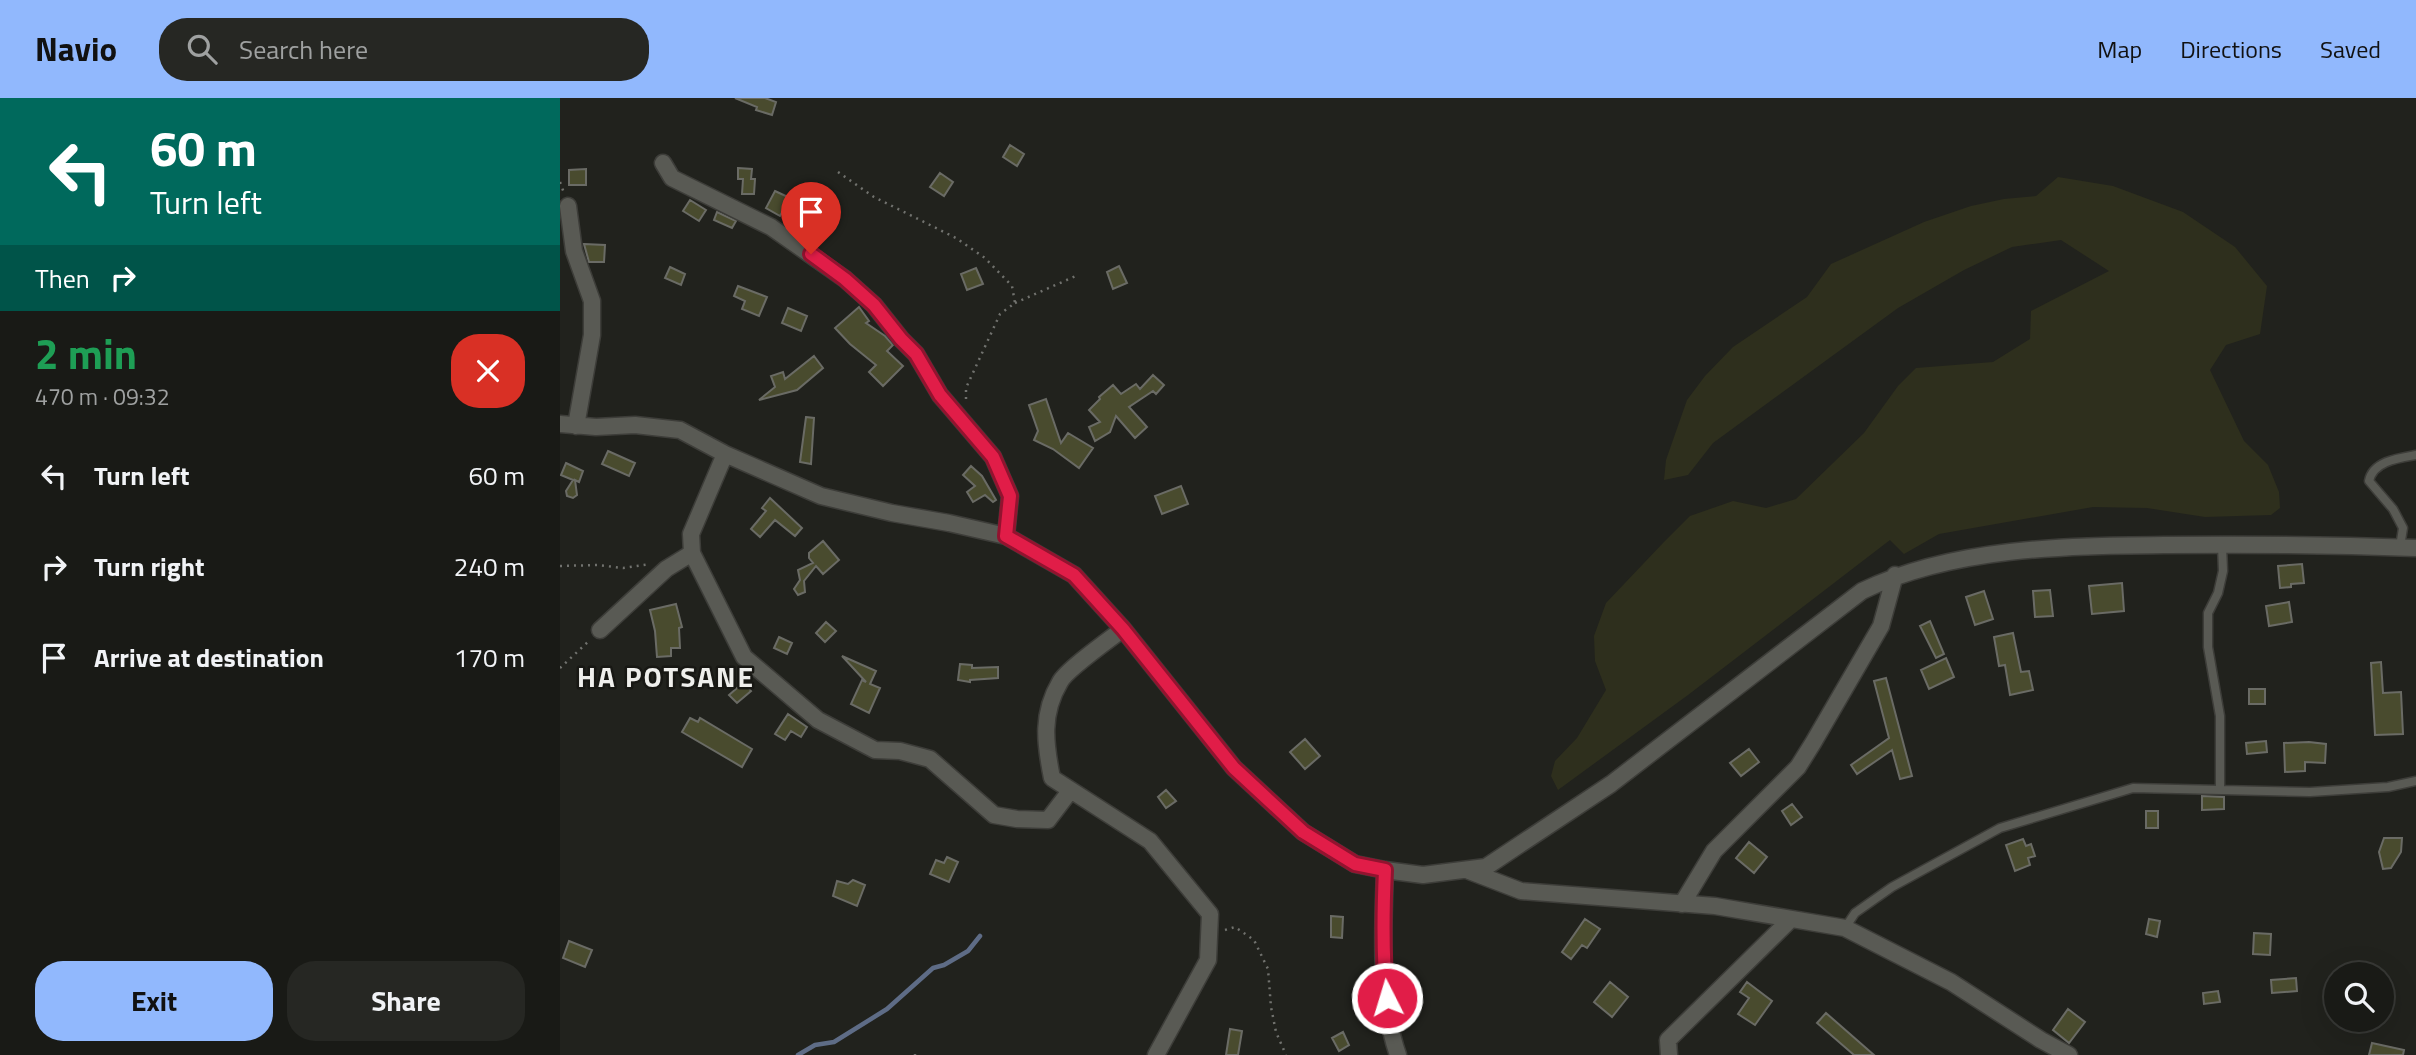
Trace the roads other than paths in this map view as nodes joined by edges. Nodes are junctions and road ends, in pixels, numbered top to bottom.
1 (663, 163) dead end
2 (568, 206) dead end
3 (568, 425) edge
4 (725, 454) junction
5 (2416, 455) edge
6 (1006, 536) junction
7 (2222, 544) junction
8 (2408, 548) edge
9 (692, 553) junction
10 (1895, 575) junction
11 (1123, 629) junction
12 (600, 631) road end
13 (2416, 781) edge
14 (2220, 789) junction
15 (1070, 791) junction
16 (1385, 870) junction
17 (1469, 871) junction
18 (1682, 904) junction
19 (1790, 920) junction
20 (1845, 928) junction
21 (1156, 1055) edge
22 (1398, 1055) edge
23 (1669, 1055) edge
24 (2069, 1055) edge

1 - 6 street
2 - 3 street
3 - 4 street
4 - 6 street
4 - 9 street
5 - 8 lane
6 - 11 street
7 - 8 street
7 - 10 street
7 - 14 lane
9 - 12 street
9 - 15 street
10 - 17 street
10 - 18 street
11 - 15 street
11 - 16 street
13 - 14 lane
14 - 20 lane
15 - 21 street
16 - 17 street
16 - 22 street
17 - 18 street
18 - 19 street
19 - 20 street
19 - 23 street
20 - 24 street

